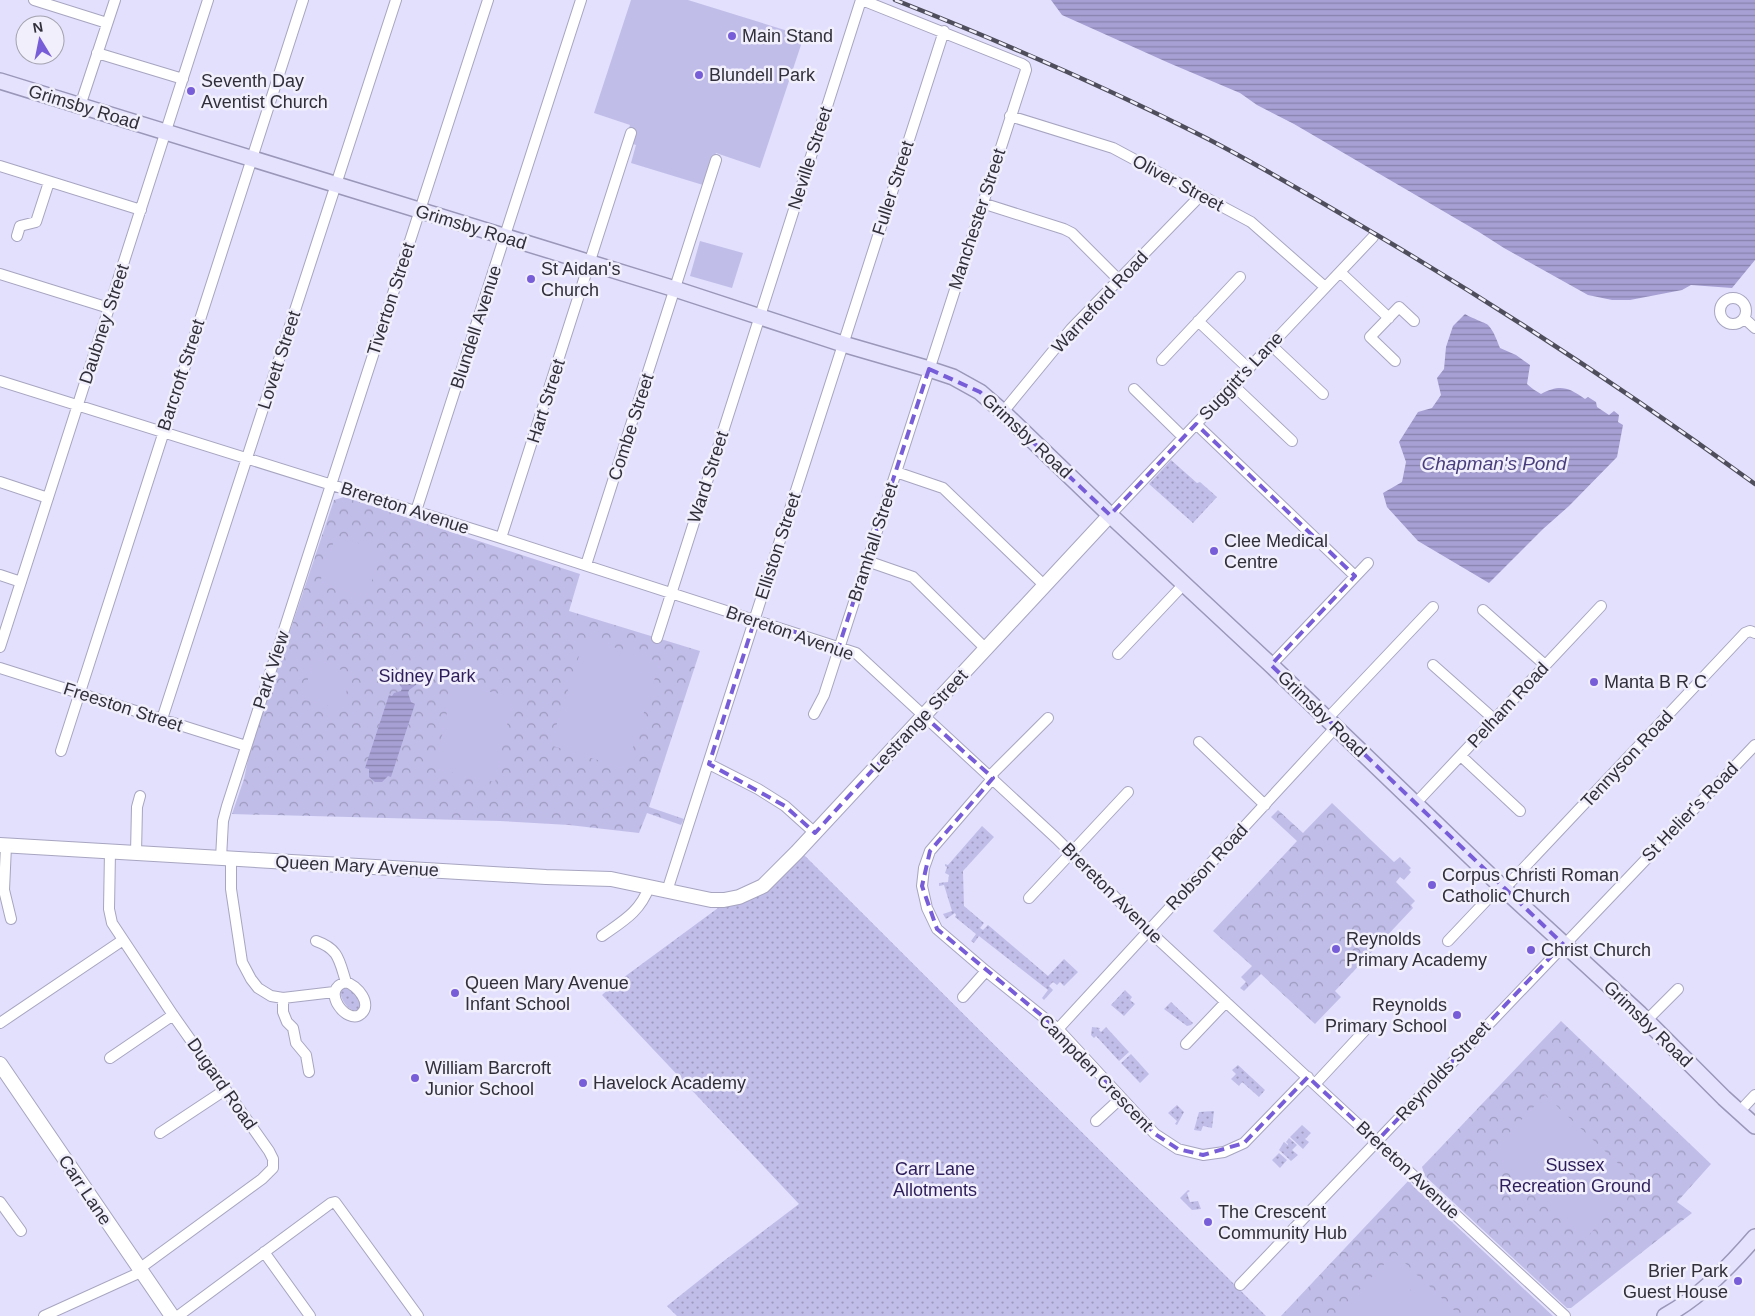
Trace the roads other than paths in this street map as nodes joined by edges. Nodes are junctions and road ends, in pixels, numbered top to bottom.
1 (34, 0) edge
2 (115, 0) edge
3 (208, 0) edge
4 (303, 0) edge
5 (396, 0) edge
6 (488, 0) edge
7 (581, 0) edge
8 (862, 0) edge
9 (107, 23) junction
10 (944, 31) junction
11 (98, 53) junction
12 (183, 78) junction
13 (0, 81) edge
14 (80, 106) junction
15 (1010, 116) junction
16 (165, 132) junction
17 (632, 133) dead end
18 (252, 159) junction
19 (716, 160) dead end
20 (0, 166) edge
21 (49, 182) junction
22 (335, 185) junction
23 (1201, 195) junction
24 (982, 203) junction
25 (141, 210) junction
26 (419, 210) junction
27 (17, 236) dead end
28 (505, 238) junction
29 (1373, 238) dead end
30 (590, 263) junction
31 (1340, 272) junction
32 (0, 274) edge
33 (1240, 277) dead end
34 (1118, 279) junction
35 (1326, 288) junction
36 (675, 289) junction
37 (109, 308) junction
38 (759, 316) junction
39 (1389, 318) junction
40 (1744, 318) dead end
41 (1198, 321) junction
42 (1414, 321) dead end
43 (1755, 328) edge
44 (843, 344) junction
45 (1271, 345) junction
46 (1162, 360) dead end
47 (1395, 361) dead end
48 (929, 369) junction
49 (1248, 369) junction
50 (0, 381) edge
51 (1233, 384) junction
52 (1134, 389) dead end
53 (1324, 394) dead end
54 (78, 406) junction
55 (1004, 412) junction
56 (1196, 424) junction
57 (163, 432) junction
58 (1183, 436) junction
59 (1292, 441) dead end
60 (246, 459) junction
61 (896, 472) junction
62 (0, 482) edge
63 (332, 484) junction
64 (48, 498) junction
65 (416, 511) junction
66 (1110, 515) junction
67 (501, 538) junction
68 (866, 561) junction
69 (1368, 563) dead end
70 (586, 565) junction
71 (0, 575) edge
72 (1356, 576) junction
73 (21, 582) junction
74 (1184, 584) junction
75 (1045, 586) junction
76 (671, 592) junction
77 (1601, 606) dead end
78 (1433, 607) dead end
79 (1483, 610) dead end
80 (755, 619) junction
81 (1753, 632) edge
82 (657, 638) dead end
83 (839, 646) junction
84 (0, 647) edge
85 (986, 649) junction
86 (1118, 654) dead end
87 (1271, 665) junction
88 (1433, 665) dead end
89 (1545, 665) junction
90 (0, 668) edge
91 (78, 693) junction
92 (814, 714) dead end
93 (923, 715) junction
94 (1048, 718) dead end
95 (162, 720) junction
96 (1495, 720) junction
97 (1332, 723) junction
98 (1199, 742) dead end
99 (1755, 745) edge
100 (246, 746) junction
101 (61, 751) dead end
102 (1461, 756) junction
103 (709, 764) junction
104 (992, 777) junction
105 (1128, 792) dead end
106 (140, 796) dead end
107 (1415, 804) junction
108 (1264, 805) junction
109 (1520, 811) dead end
110 (815, 833) junction
111 (3, 845) edge
112 (110, 851) junction
113 (136, 853) junction
114 (1070, 854) junction
115 (226, 858) junction
116 (649, 887) junction
117 (1502, 888) junction
118 (667, 891) junction
119 (1029, 898) dead end
120 (711, 900) joint
121 (11, 919) dead end
122 (1148, 930) junction
123 (602, 936) dead end
124 (123, 940) junction
125 (316, 941) dead end
126 (1448, 941) dead end
127 (1563, 944) junction
128 (986, 971) junction
129 (346, 982) junction
130 (1678, 989) dead end
131 (334, 992) junction
132 (283, 998) junction
133 (963, 998) dead end
134 (1226, 1002) junction
135 (173, 1016) junction
136 (1646, 1020) junction
137 (0, 1023) edge
138 (1367, 1028) dead end
139 (1058, 1029) junction
140 (1186, 1044) dead end
141 (110, 1058) dead end
142 (0, 1064) edge
143 (309, 1072) dead end
144 (1311, 1080) junction
145 (224, 1090) junction
146 (1755, 1096) edge
147 (1121, 1098) junction
148 (1739, 1112) junction
149 (1096, 1121) dead end
150 (1755, 1126) edge
151 (160, 1133) dead end
152 (1377, 1141) junction
153 (0, 1202) edge
154 (21, 1231) dead end
155 (1755, 1237) edge
156 (264, 1252) junction
157 (140, 1270) junction
158 (1240, 1285) dead end
159 (44, 1316) edge
160 (172, 1316) edge
161 (178, 1316) edge
162 (310, 1316) edge
163 (418, 1316) edge
164 (1565, 1316) edge
165 (1665, 1316) edge

1 - 9 street
2 - 9 street
3 - 12 street, Daubney Street
4 - 18 street, Barcroft Street
5 - 22 street, Lovett Street
6 - 26 street, Tiverton Street
7 - 28 street, Blundell Avenue
8 - 10 street
8 - 38 street, Neville Street
9 - 11 street
10 - 15 street, Manchester Street
10 - 44 street, Fuller Street
11 - 12 street
11 - 14 street
12 - 16 street, Daubney Street
13 - 14 main road, Grimsby Road
14 - 16 main road, Grimsby Road
15 - 23 street, Oliver Street
15 - 24 street, Manchester Street
16 - 18 main road, Grimsby Road
16 - 25 street, Daubney Street
17 - 30 street, Hart Street
18 - 22 main road, Grimsby Road
18 - 57 street, Barcroft Street
19 - 36 street, Combe Street
20 - 21 street
21 - 25 street
21 - 27 street
22 - 26 main road, Grimsby Road
22 - 60 street, Lovett Street
23 - 34 street, Warneford Road
23 - 35 street, Oliver Street
24 - 34 street
24 - 48 street, Manchester Street
25 - 37 street, Daubney Street
26 - 28 main road, Grimsby Road
26 - 63 street, Tiverton Street
28 - 30 main road, Grimsby Road
28 - 65 street, Blundell Avenue
29 - 31 street, Suggitt's Lane
30 - 36 main road, Grimsby Road
30 - 67 street, Hart Street
31 - 35 street, Suggitt's Lane
31 - 39 street
32 - 37 street
33 - 41 street
34 - 55 street, Warneford Road
35 - 45 street, Suggitt's Lane
36 - 38 main road, Grimsby Road
36 - 70 street, Combe Street
37 - 54 street, Daubney Street
38 - 44 main road, Grimsby Road
38 - 76 street, Ward Street
39 - 42 street
39 - 47 street
40 - 43 street
41 - 46 street
41 - 49 street
44 - 48 main road, Grimsby Road
44 - 80 street, Elliston Street
45 - 49 street, Suggitt's Lane
45 - 53 street
48 - 55 main road, Grimsby Road
48 - 61 street, Bramhall Street
49 - 51 street, Suggitt's Lane
50 - 54 street, Brereton Avenue
51 - 56 street, Suggitt's Lane
51 - 59 street
52 - 58 street
54 - 57 street, Brereton Avenue
54 - 64 street, Daubney Street
55 - 66 main road, Grimsby Road
56 - 58 street, Suggitt's Lane
56 - 72 street
57 - 60 street, Brereton Avenue
57 - 91 street, Barcroft Street
58 - 66 street, Suggitt's Lane
60 - 63 street, Brereton Avenue
60 - 95 street, Lovett Street
61 - 68 street, Bramhall Street
61 - 75 street
62 - 64 street
63 - 65 street, Brereton Avenue
63 - 100 street, Park View
64 - 73 street, Daubney Street
65 - 67 street, Brereton Avenue
66 - 74 main road, Grimsby Road
66 - 75 street, Lestrange Street
67 - 70 street, Brereton Avenue
68 - 83 street, Bramhall Street
68 - 85 street
69 - 72 street
70 - 76 street, Brereton Avenue
71 - 73 street
72 - 87 street
73 - 84 street, Daubney Street
74 - 86 street
74 - 87 main road, Grimsby Road
75 - 85 street, Lestrange Street
76 - 80 street, Brereton Avenue
76 - 82 street, Ward Street
77 - 89 street, Pelham Road
78 - 97 street, Robson Road
79 - 89 street
80 - 83 street, Brereton Avenue
80 - 103 street, Elliston Street
81 - 117 street, Tennyson Road
83 - 92 street, Bramhall Street
83 - 93 street, Brereton Avenue
85 - 93 street, Lestrange Street
87 - 97 main road, Grimsby Road
88 - 96 street
89 - 96 street, Pelham Road
90 - 91 street, Freeston Street
91 - 95 street, Freeston Street
91 - 101 street, Barcroft Street
93 - 104 street, Brereton Avenue
93 - 110 street, Lestrange Street
94 - 104 street, Campden Crescent
95 - 100 street, Freeston Street
96 - 102 street, Pelham Road
97 - 107 main road, Grimsby Road
97 - 108 street, Robson Road
98 - 108 street
99 - 127 street, St Helier's Road
100 - 115 street, Park View
102 - 107 street, Pelham Road
102 - 109 street
103 - 110 street
103 - 118 street, Elliston Street
104 - 114 street, Brereton Avenue
104 - 128 street, Campden Crescent
105 - 114 street
106 - 113 street
107 - 117 main road, Grimsby Road
108 - 122 street, Robson Road
110 - 120 street, Lestrange Street
111 - 112 street, Queen Mary Avenue
111 - 121 street
112 - 113 street, Queen Mary Avenue
112 - 124 street, Dugard Road
113 - 115 street, Queen Mary Avenue
114 - 119 street
114 - 122 street, Brereton Avenue
115 - 116 street, Queen Mary Avenue
115 - 132 street, Park View
116 - 118 street, Queen Mary Avenue
116 - 123 street
117 - 126 street, Tennyson Road
117 - 127 main road, Grimsby Road
118 - 120 street, Queen Mary Avenue
122 - 134 street, Brereton Avenue
122 - 139 street, Robson Road
124 - 135 street, Dugard Road
124 - 137 street
125 - 129 street
127 - 136 main road, Grimsby Road
127 - 152 street, Reynolds Street
128 - 133 street
128 - 139 street, Campden Crescent
129 - 131 street
129 - 131 street
130 - 136 street
131 - 132 street
132 - 143 street
134 - 140 street
134 - 144 street, Brereton Avenue
135 - 141 street
135 - 145 street, Dugard Road
136 - 148 main road, Grimsby Road
138 - 144 street, Campden Crescent
139 - 147 street, Campden Crescent
142 - 157 street, Carr Lane
144 - 147 street, Campden Crescent
144 - 152 street, Brereton Avenue
145 - 151 street
145 - 157 street, Dugard Road
146 - 148 street
147 - 149 street
148 - 150 main road, Grimsby Road
152 - 158 street, Reynolds Street
152 - 164 street, Brereton Avenue
153 - 154 street
155 - 165 main road
156 - 161 street
156 - 162 street
156 - 163 street
157 - 159 street
157 - 160 street, Carr Lane

